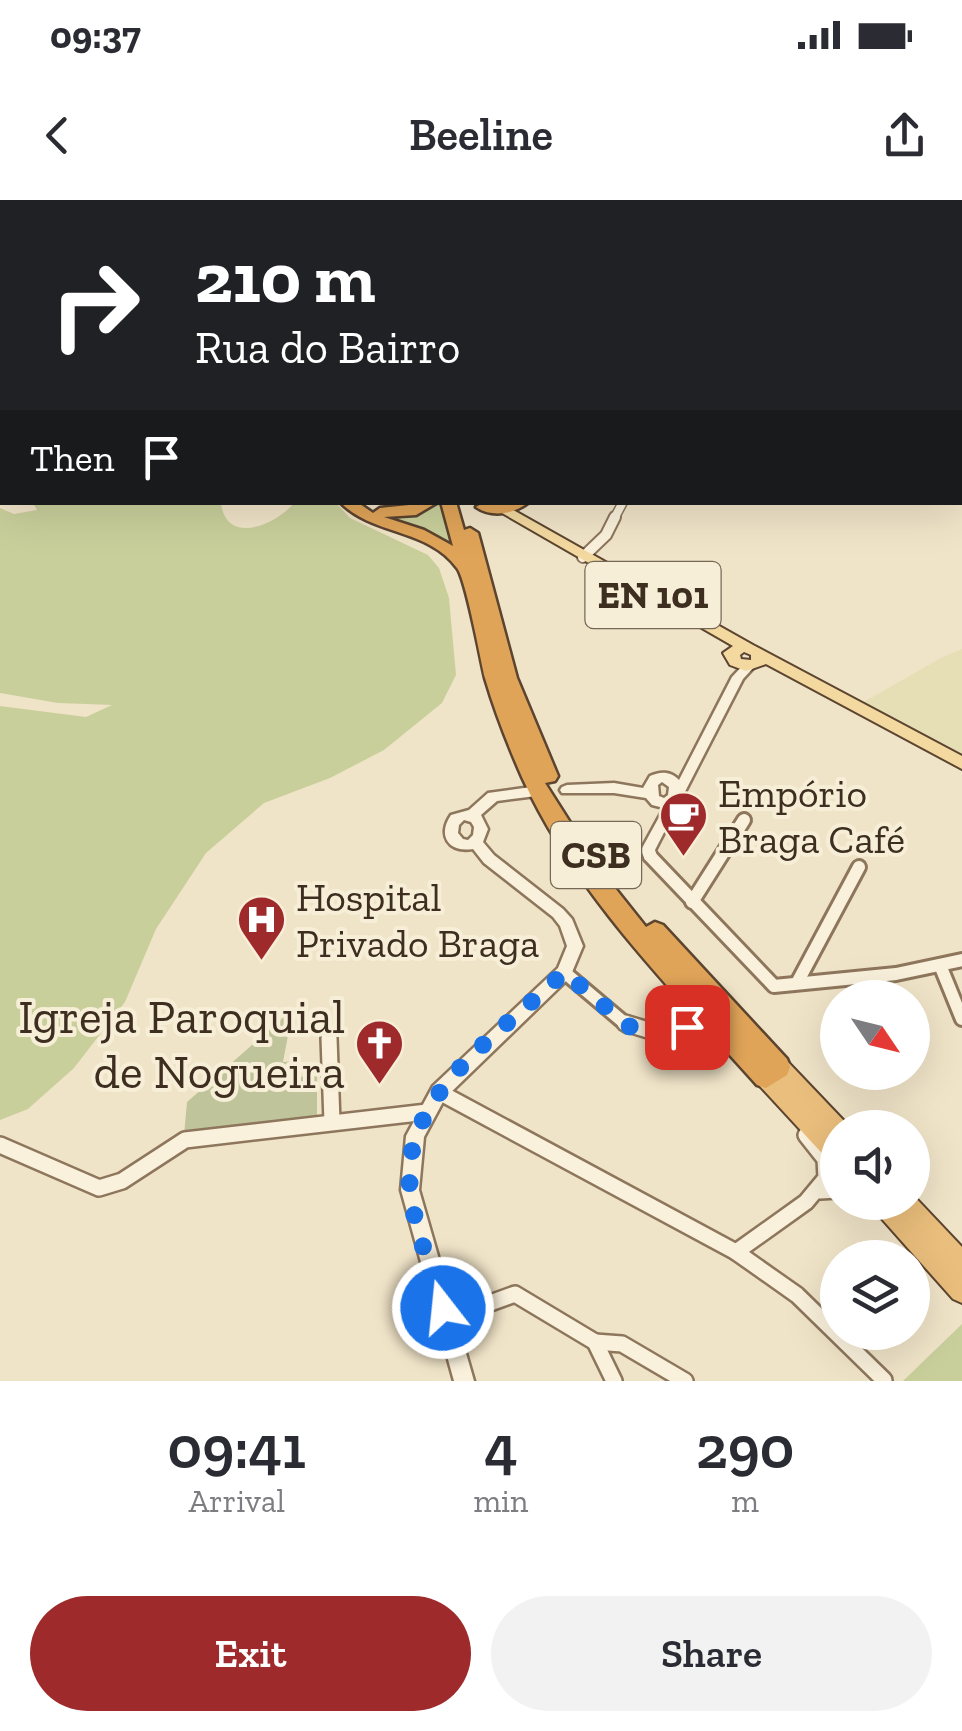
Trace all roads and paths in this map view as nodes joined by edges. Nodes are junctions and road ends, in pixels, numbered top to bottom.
1 (352, 505) edge
2 (361, 505) edge
3 (426, 505) edge
4 (449, 505) edge
5 (621, 505) edge
6 (488, 506) edge
7 (521, 508) edge
8 (561, 546) junction
9 (583, 558) junction
10 (464, 567) junction
11 (747, 660) junction
12 (695, 760) junction
13 (962, 764) edge
14 (654, 788) junction
15 (568, 790) dead end
16 (530, 792) dead end
17 (678, 795) junction
18 (470, 817) junction
19 (744, 820) dead end
20 (662, 824) junction
21 (474, 841) junction
22 (650, 856) joint
23 (859, 868) dead end
24 (692, 902) junction
25 (962, 960) edge
26 (940, 965) junction
27 (564, 972) junction
28 (797, 983) junction
29 (962, 1019) edge
30 (687, 1027) dead end
31 (329, 1038) dead end
32 (773, 1076) junction
33 (440, 1092) junction
34 (427, 1112) junction
35 (820, 1116) edge
36 (332, 1122) junction
37 (820, 1132) edge
38 (0, 1145) edge
39 (820, 1154) edge
40 (820, 1191) edge
41 (898, 1220) edge
42 (921, 1220) edge
43 (736, 1252) junction
44 (962, 1265) edge
45 (962, 1290) edge
46 (446, 1319) junction
47 (595, 1342) junction
48 (884, 1380) edge
49 (464, 1381) edge
50 (614, 1381) edge
51 (686, 1381) edge

1 - 10 highway
2 - 3 highway
4 - 10 highway, CSB
5 - 9 street
6 - 7 highway
6 - 8 main road, EN 101
6 - 32 highway, CSB
7 - 8 main road, EN 101
8 - 9 main road, EN 101
9 - 11 main road, EN 101
10 - 32 highway, CSB
11 - 12 street
11 - 13 main road, EN 101
12 - 14 street
12 - 17 street
14 - 15 street
14 - 17 street
14 - 20 street
16 - 18 street
17 - 20 street
18 - 21 street
18 - 21 street
19 - 24 street
20 - 22 street
21 - 27 street
22 - 24 street
23 - 28 street
24 - 28 street
25 - 26 street
26 - 28 street
26 - 29 street
27 - 30 street
27 - 33 street
31 - 36 street
32 - 35 highway, CSB
32 - 37 highway, CSB
32 - 39 street
33 - 34 street
33 - 43 street
34 - 36 street
34 - 46 street
36 - 38 street
40 - 43 street
41 - 45 highway
42 - 44 highway
43 - 48 street
46 - 47 street
46 - 49 street
47 - 50 street
47 - 51 street

